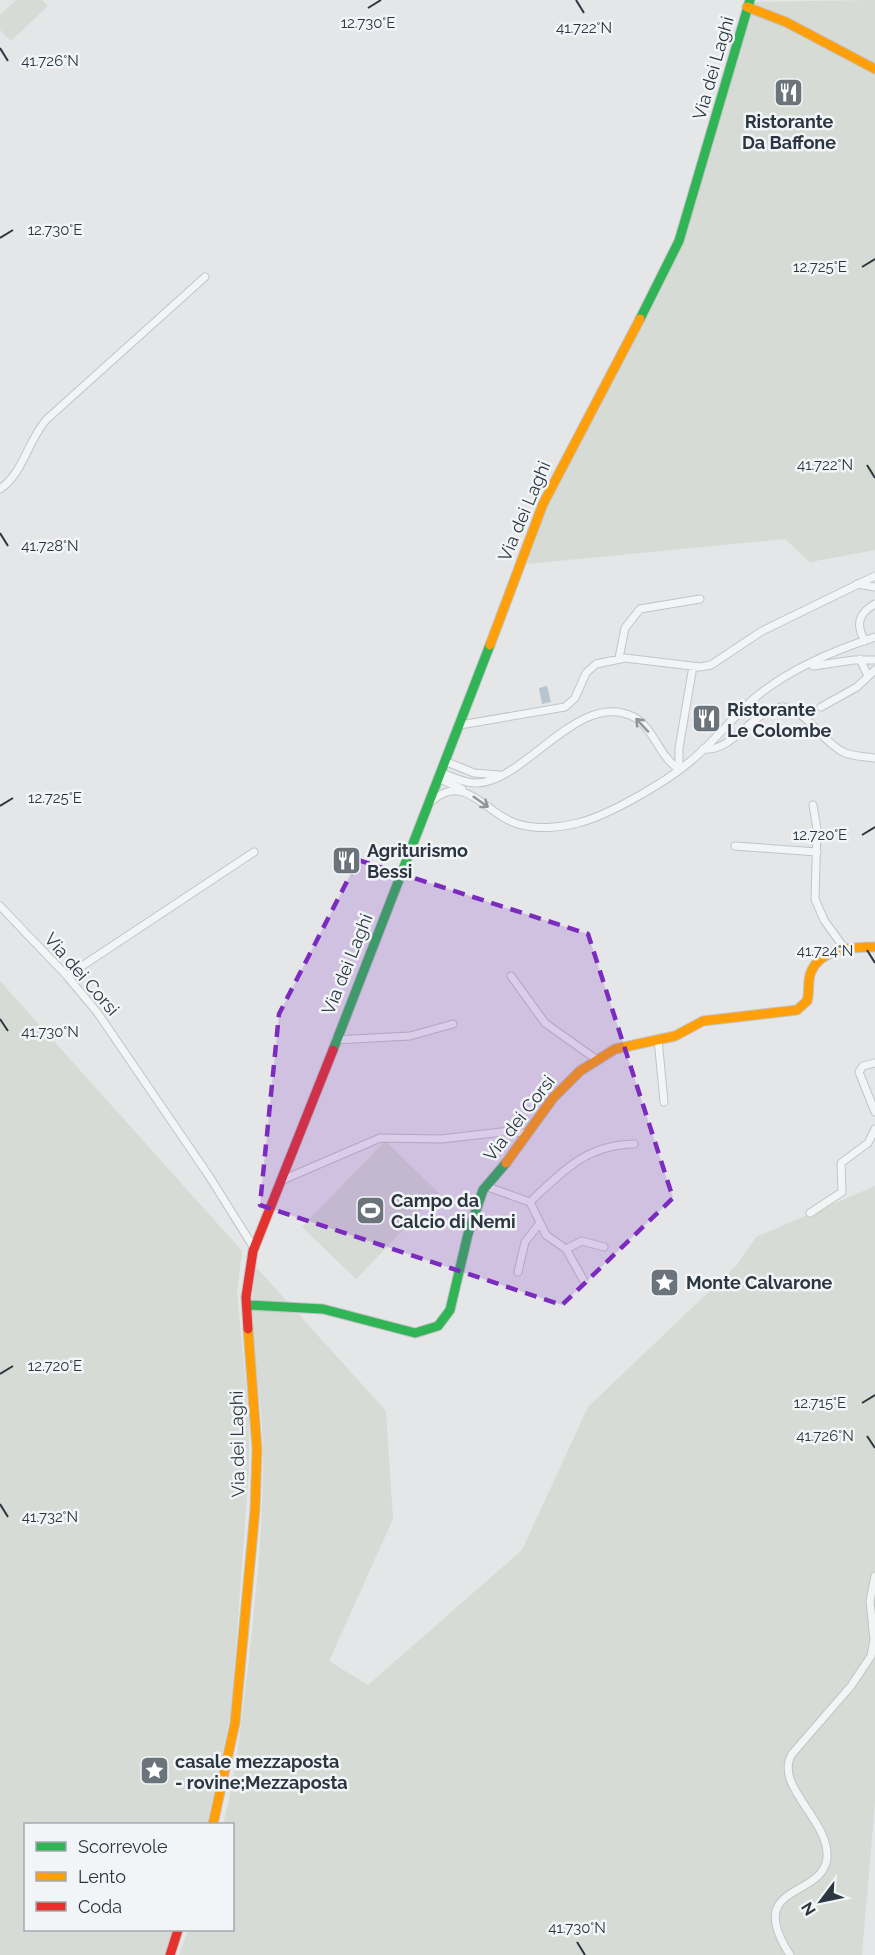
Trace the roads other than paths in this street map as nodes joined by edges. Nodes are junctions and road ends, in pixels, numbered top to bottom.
1 (746, 2) edge
2 (875, 69) edge
3 (205, 277) dead end
4 (0, 489) edge
5 (875, 576) edge
6 (857, 584) junction
7 (875, 587) edge
8 (700, 599) dead end
9 (875, 604) edge
10 (875, 638) edge
11 (865, 640) junction
12 (619, 658) junction
13 (860, 659) junction
14 (875, 660) edge
15 (693, 666) junction
16 (802, 668) junction
17 (875, 670) edge
18 (868, 676) junction
19 (821, 707) dead end
20 (460, 725) junction
21 (703, 749) junction
22 (875, 758) edge
23 (447, 762) junction
24 (679, 769) junction
25 (502, 775) junction
26 (441, 776) junction
27 (464, 790) junction
28 (430, 802) junction
29 (813, 805) dead end
30 (735, 846) dead end
31 (254, 852) dead end
32 (817, 852) junction
33 (0, 906) edge
34 (875, 947) edge
35 (845, 949) junction
36 (67, 976) junction
37 (511, 976) dead end
38 (453, 1024) dead end
39 (658, 1039) junction
40 (335, 1040) junction
41 (597, 1060) junction
42 (875, 1063) edge
43 (664, 1102) dead end
44 (875, 1112) edge
45 (875, 1129) edge
46 (528, 1134) junction
47 (634, 1144) dead end
48 (280, 1181) junction
49 (485, 1186) junction
50 (530, 1202) junction
51 (810, 1213) dead end
52 (540, 1223) junction
53 (604, 1247) dead end
54 (254, 1248) junction
55 (566, 1249) junction
56 (518, 1272) dead end
57 (584, 1281) dead end
58 (247, 1305) junction
59 (875, 1576) edge
60 (213, 1823) edge
61 (177, 1931) edge
62 (170, 1955) edge
63 (790, 1955) edge

1 - 2 main road
1 - 20 main road, Via dei Laghi
3 - 4 street
5 - 6 street
6 - 7 street
6 - 15 street
8 - 12 street
9 - 11 street
10 - 11 street
11 - 16 street
12 - 15 street
12 - 20 street
13 - 14 street
13 - 16 street
13 - 18 street
15 - 24 street
16 - 21 street
17 - 18 street
18 - 19 street
20 - 23 main road, Via dei Laghi
21 - 22 street
21 - 24 street
23 - 25 street
23 - 26 main road, Via dei Laghi
24 -> 25 street
27 -> 24 street
25 - 26 street
26 - 27 street
26 - 28 main road, Via dei Laghi
27 - 28 street
28 - 40 main road, Via dei Laghi
29 - 32 street
30 - 32 street
31 - 36 street
32 - 35 street
33 - 36 street, Via dei Corsi
34 - 35 main road, Via dei Corsi
35 - 39 main road, Via dei Corsi
36 - 54 street, Via dei Corsi
37 - 41 street
38 - 40 street, Via dei Laghi
39 - 41 main road, Via dei Corsi
39 - 43 street
40 - 48 main road, Via dei Laghi
41 - 46 main road, Via dei Corsi
42 - 44 street
45 - 51 street
46 - 48 street
46 - 49 main road, Via dei Corsi
47 - 50 street
48 - 54 main road, Via dei Laghi
49 - 50 street
49 - 58 main road, Via dei Corsi
50 - 52 street
52 - 55 street
52 - 56 street
53 - 55 street
54 - 58 main road, Via dei Laghi
55 - 57 street
58 - 60 main road, Via dei Laghi
59 - 63 street
61 - 62 main road

